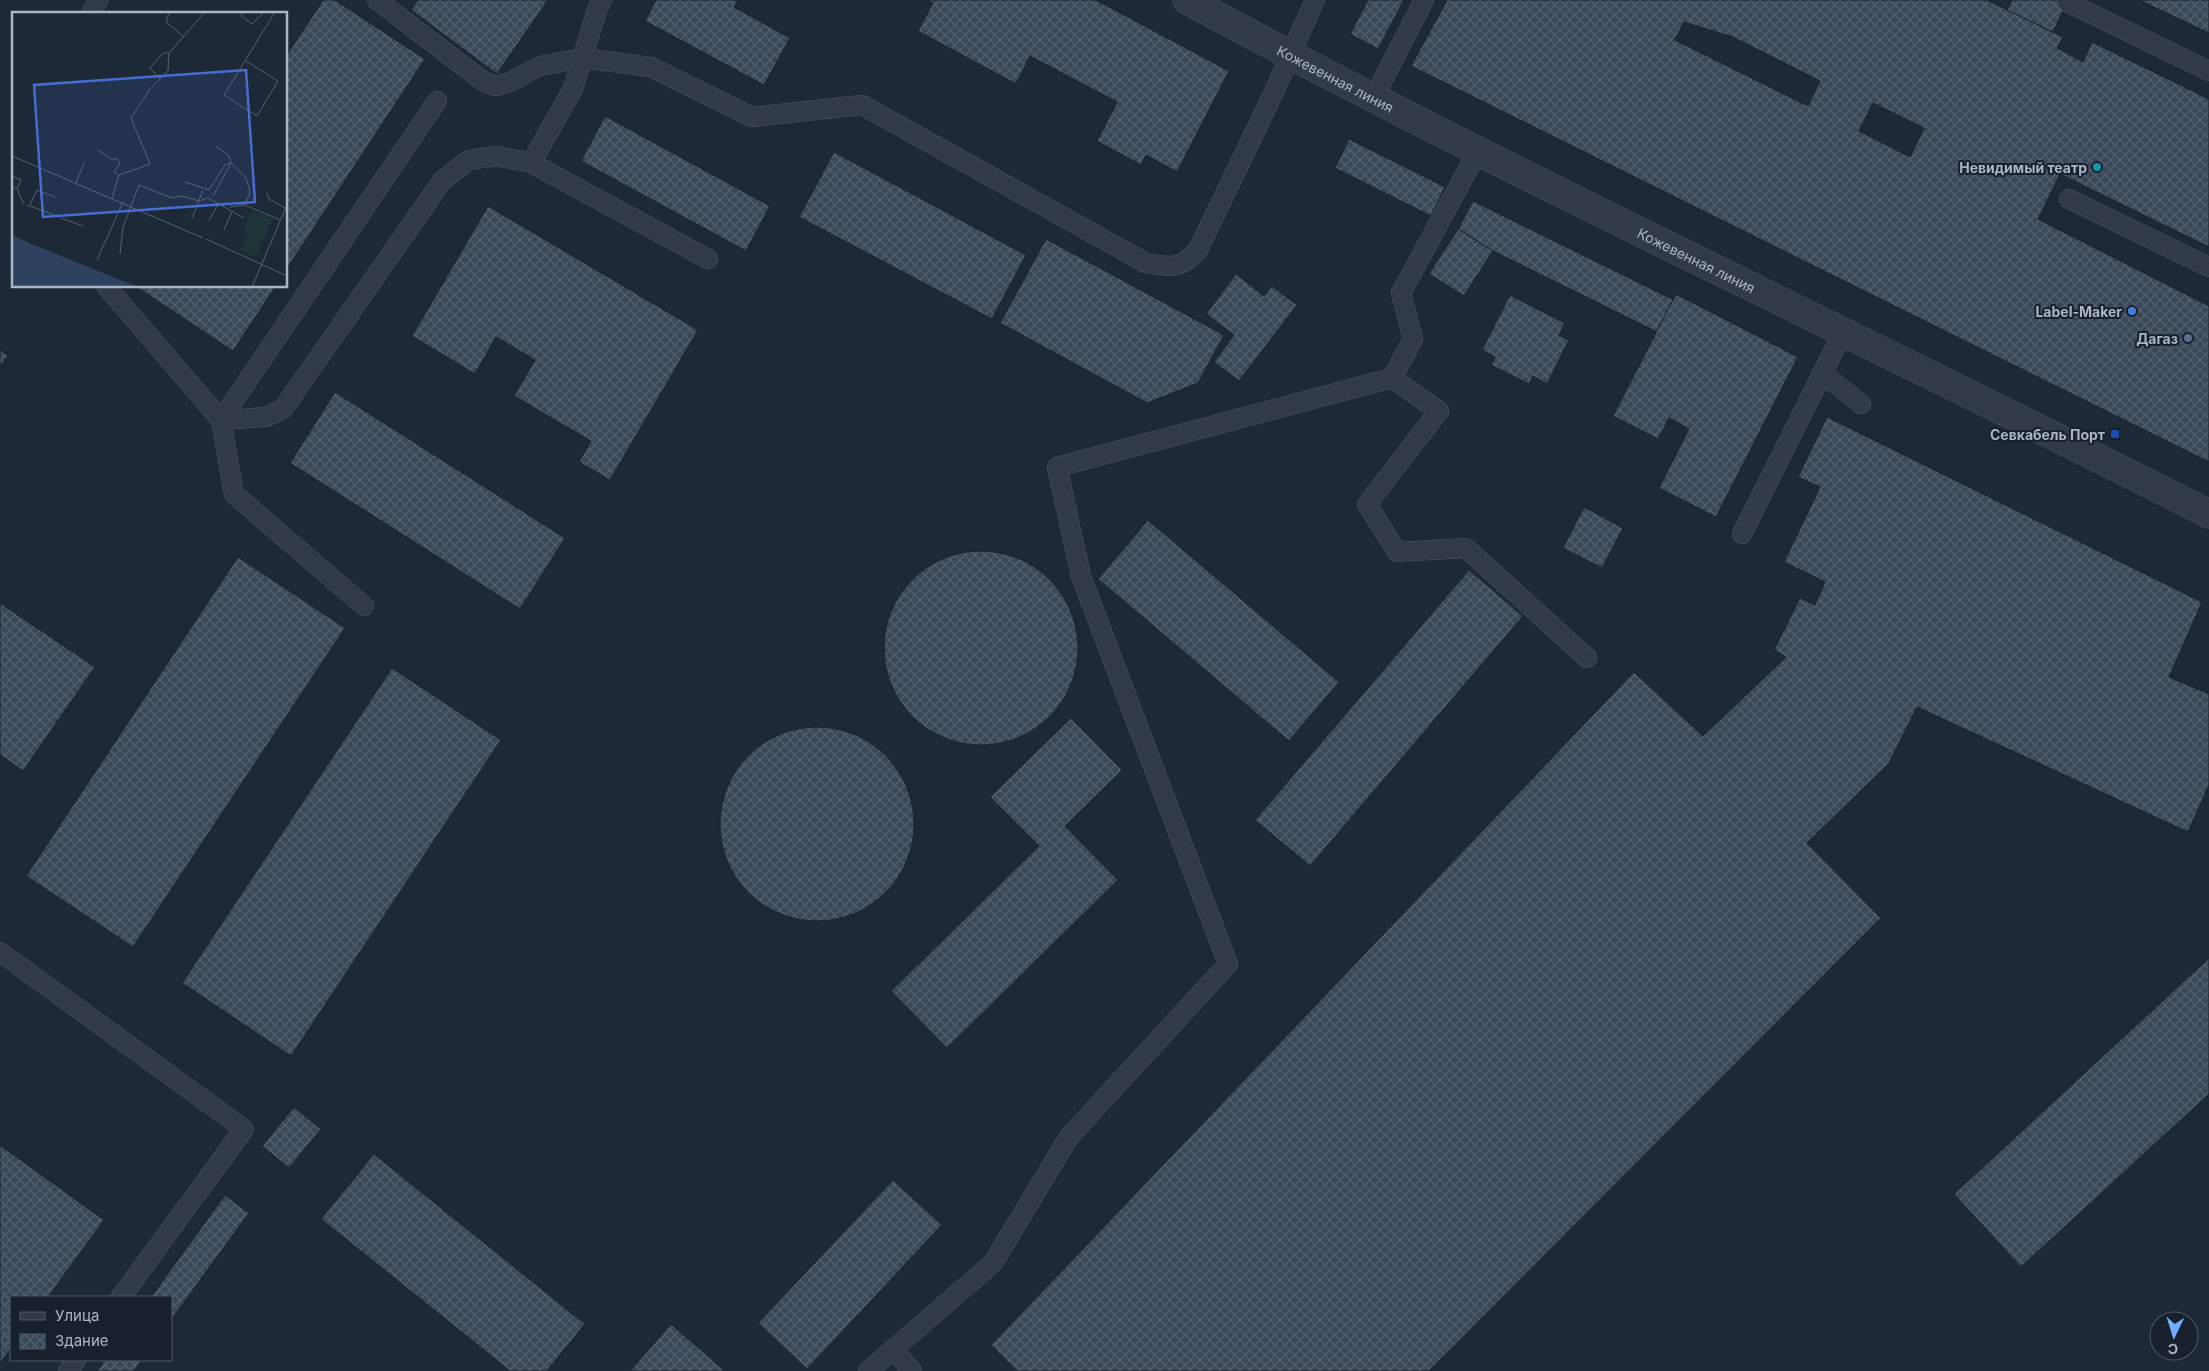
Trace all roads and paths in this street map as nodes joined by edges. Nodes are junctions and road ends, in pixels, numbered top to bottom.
1 (98, 0) edge
2 (602, 0) edge
3 (1187, 0) edge
4 (1314, 0) edge
5 (1424, 0) edge
6 (385, 2) edge
7 (2067, 2) dead end
8 (92, 12) edge
9 (1290, 55) junction
10 (582, 58) junction
11 (2209, 71) edge
12 (1374, 98) junction
13 (437, 101) dead end
14 (1478, 151) junction
15 (531, 164) junction
16 (2069, 199) dead end
17 (708, 259) dead end
18 (2209, 267) edge
19 (108, 288) edge
20 (1843, 332) junction
21 (1822, 373) junction
22 (1392, 378) junction
23 (1861, 404) dead end
24 (221, 420) junction
25 (2209, 514) edge
26 (1742, 534) dead end
27 (364, 606) dead end
28 (1586, 658) dead end
29 (0, 952) edge
30 (122, 1296) edge
31 (893, 1349) junction
32 (868, 1371) edge
33 (912, 1371) edge

1 - 8 lane
2 - 10 lane
3 - 9 street, Кожевенная линия
4 - 9 lane
5 - 12 lane
6 - 10 lane
7 - 11 lane
9 - 10 lane
9 - 12 street, Кожевенная линия
10 - 15 lane
12 - 14 street, Кожевенная линия
13 - 24 lane
14 - 20 street, Кожевенная линия
14 - 22 lane
15 - 17 lane
15 - 24 lane
16 - 18 lane
19 - 24 lane
20 - 21 lane
20 - 25 street, Кожевенная линия
21 - 23 lane
21 - 26 lane
22 - 28 lane
22 - 31 lane
24 - 27 lane
29 - 30 lane
31 - 32 lane
31 - 33 lane

